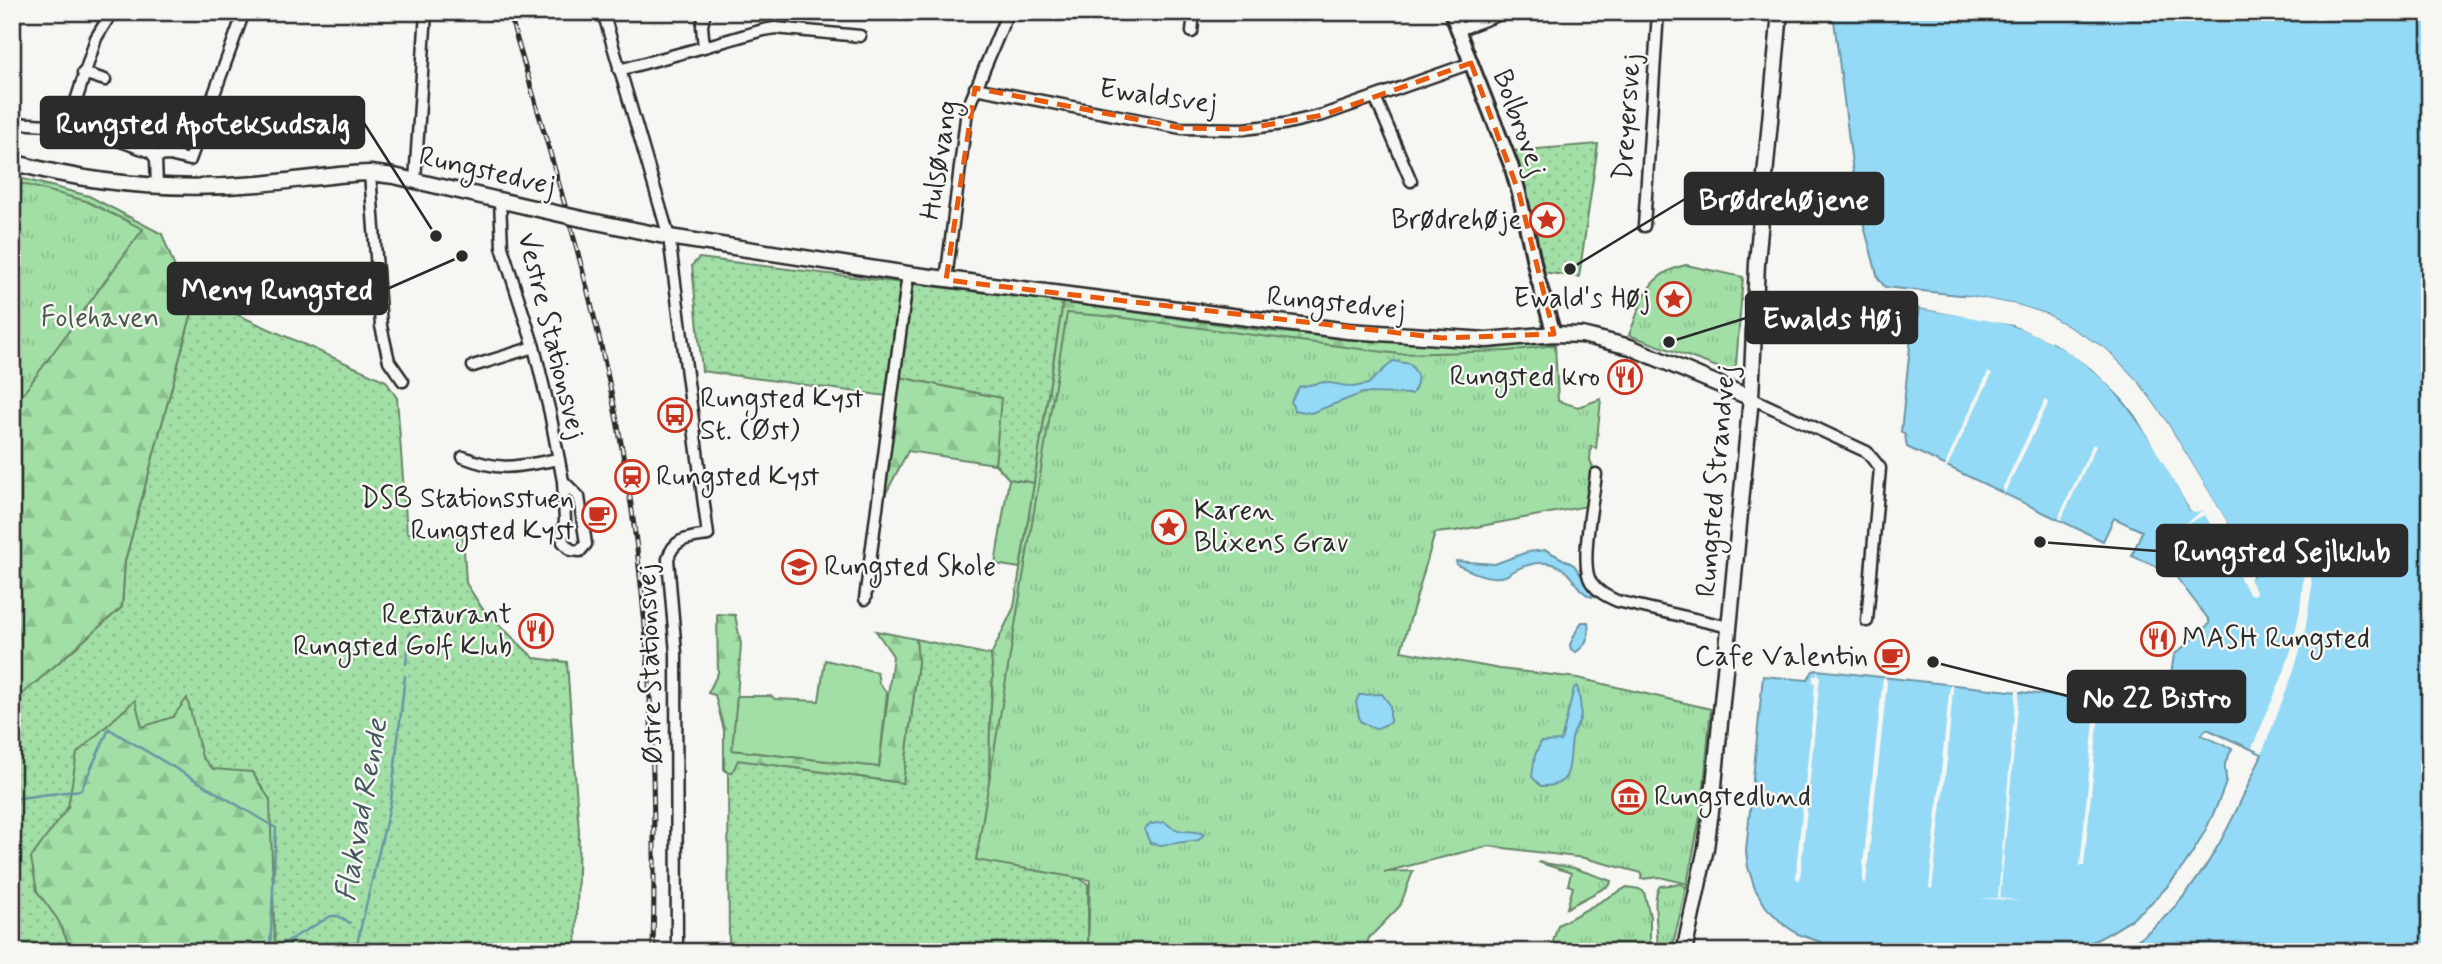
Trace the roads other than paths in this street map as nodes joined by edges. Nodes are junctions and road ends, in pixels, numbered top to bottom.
1 (112, 12) edge
2 (244, 12) edge
3 (426, 12) edge
4 (603, 12) edge
5 (705, 12) edge
6 (1008, 12) edge
7 (1194, 12) edge
8 (1451, 12) edge
9 (1506, 12) edge
10 (1658, 12) edge
11 (1780, 12) edge
12 (1458, 30) junction
13 (1192, 32) dead end
14 (860, 36) dead end
15 (704, 47) junction
16 (1471, 63) junction
17 (619, 69) junction
18 (83, 73) junction
19 (105, 80) dead end
20 (975, 88) junction
21 (1376, 97) junction
22 (12, 123) edge
23 (68, 126) junction
24 (155, 156) junction
25 (12, 162) edge
26 (370, 173) junction
27 (415, 181) junction
28 (1411, 181) dead end
29 (157, 186) junction
30 (500, 201) junction
31 (1644, 226) dead end
32 (668, 237) junction
33 (908, 274) junction
34 (946, 280) junction
35 (1554, 334) junction
36 (534, 347) junction
37 (473, 366) dead end
38 (403, 381) dead end
39 (1751, 398) junction
40 (463, 457) dead end
41 (559, 459) junction
42 (1596, 474) dead end
43 (563, 481) junction
44 (865, 599) dead end
45 (1867, 621) dead end
46 (1729, 627) junction
47 (677, 952) edge
48 (1684, 952) edge

1 - 18 street
2 - 24 street
3 - 27 street
4 - 17 street
5 - 15 street
6 - 20 street, Hulsøvang
7 - 13 street
8 - 12 street, Bolbrovej
9 - 12 street
10 - 31 street, Dreyersvej
11 - 39 main road, Rungsted Strandvej
12 - 16 street, Bolbrovej
14 - 15 street
15 - 17 street
16 - 21 street, Ewaldsvej
16 - 35 street, Bolbrovej
17 - 32 street
18 - 19 street
18 - 23 street
20 - 21 street, Ewaldsvej
20 - 34 street, Hulsøvang
21 - 28 street
22 - 23 street
23 - 24 street
24 - 29 street
25 - 29 main road, Rungstedvej
26 - 27 main road, Rungstedvej
26 - 29 main road, Rungstedvej
26 - 38 street
27 - 30 main road, Rungstedvej
30 - 32 main road, Rungstedvej, bridge
30 - 36 street, Vestre Stationsvej
32 - 33 main road, Rungstedvej
32 - 47 street, Østre Stationsvej
33 - 34 main road, Rungstedvej
33 - 44 street
34 - 35 main road, Rungstedvej
35 - 39 main road, Rungstedvej
36 - 37 street
36 - 41 street, Vestre Stationsvej
39 - 45 street
39 - 46 main road, Rungsted Strandvej
40 - 41 street
41 - 43 street, Vestre Stationsvej
42 - 46 street
43 - 43 street, Vestre Stationsvej
46 - 48 main road, Rungsted Strandvej

